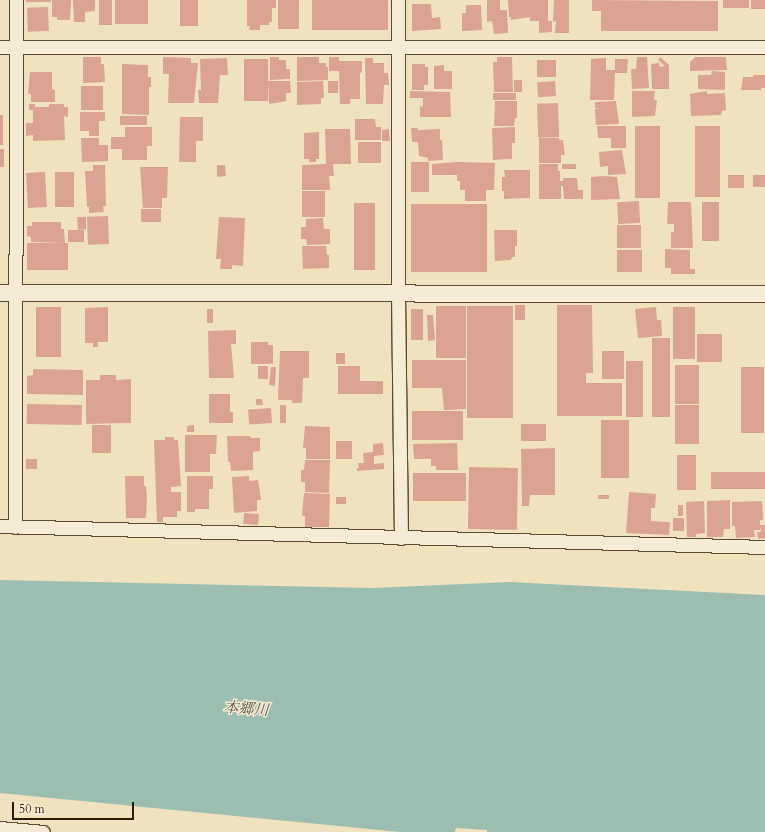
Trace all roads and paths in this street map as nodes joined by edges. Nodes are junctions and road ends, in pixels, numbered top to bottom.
1 (16, 0) edge
2 (398, 0) edge
3 (0, 47) edge
4 (16, 47) junction
5 (398, 47) junction
6 (765, 47) edge
7 (8, 293) edge
8 (398, 293) junction
9 (765, 294) edge
10 (0, 526) edge
11 (15, 527) junction
12 (401, 538) junction
13 (765, 547) edge
14 (0, 828) edge
15 (43, 832) edge

1 - 4 street
2 - 5 street
3 - 4 street
4 - 5 street
4 - 7 street
5 - 6 street
5 - 8 street
7 - 8 street
7 - 11 street
8 - 9 street
8 - 12 street
10 - 11 street
11 - 12 street
12 - 13 street
14 - 15 street

